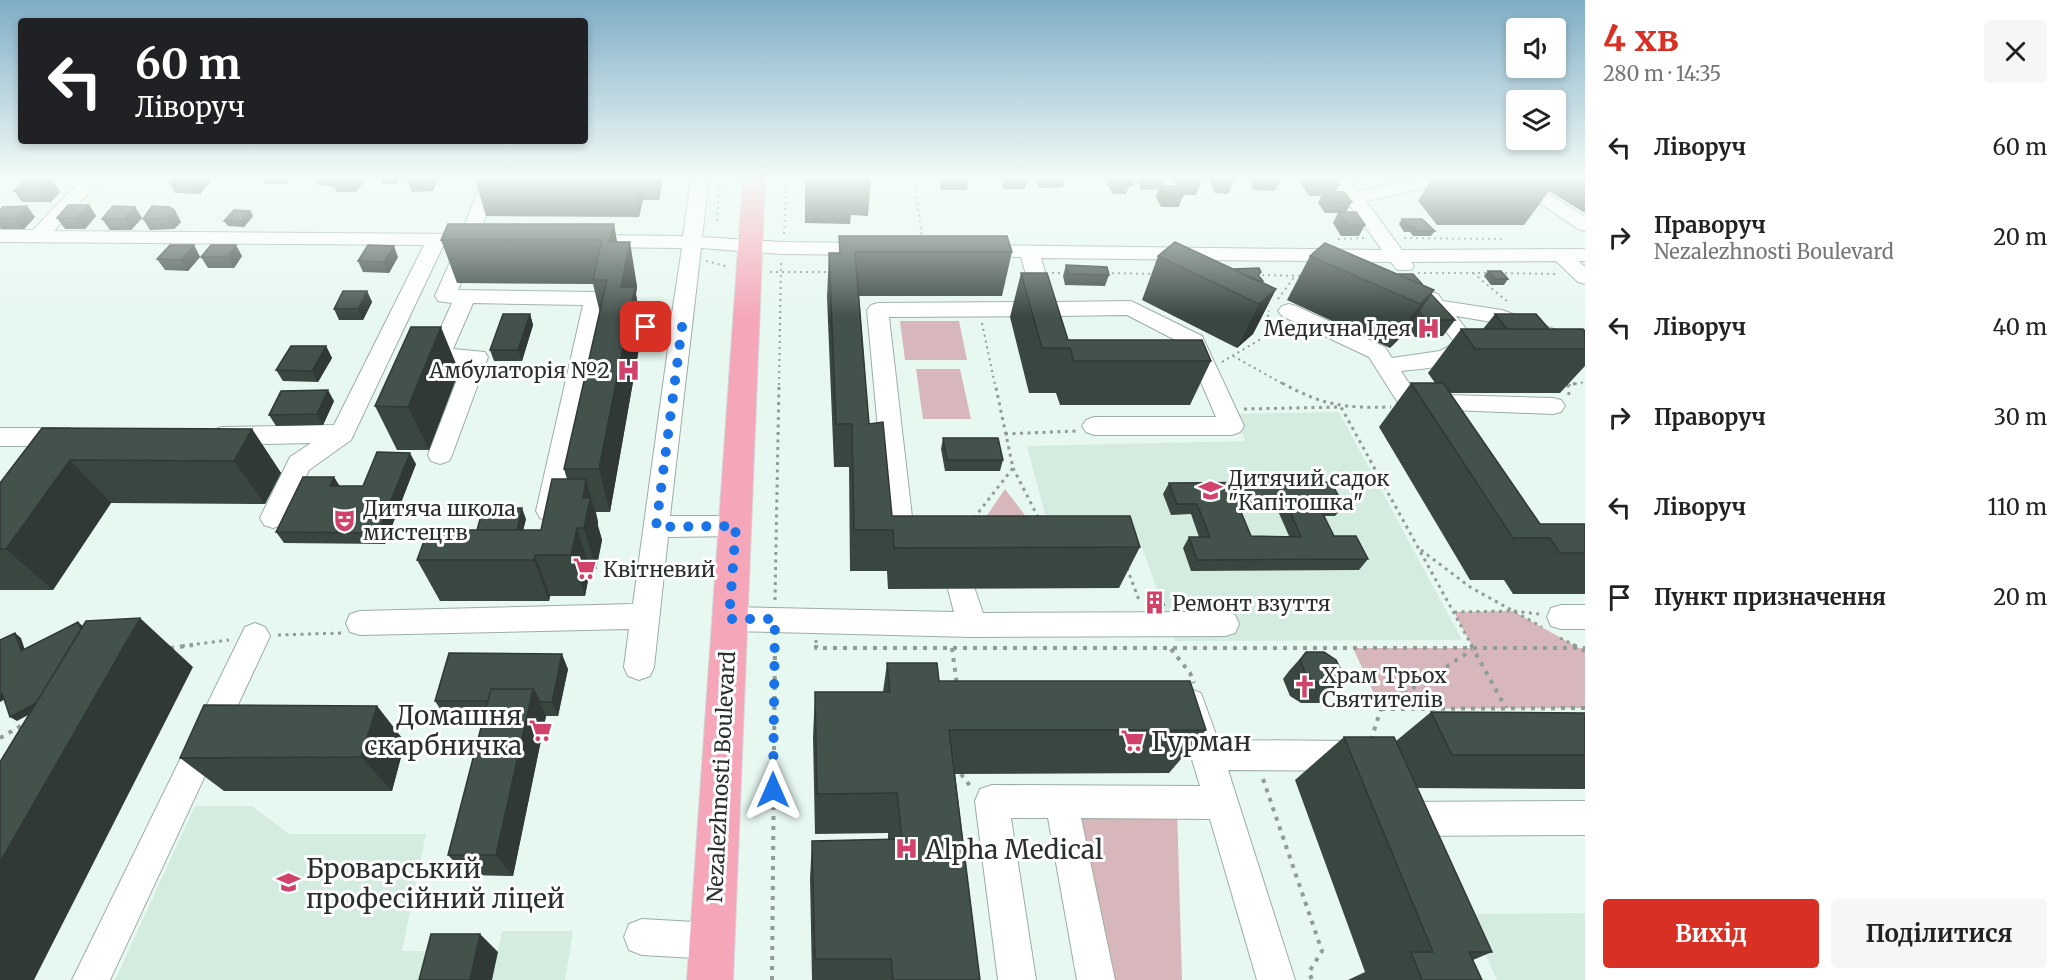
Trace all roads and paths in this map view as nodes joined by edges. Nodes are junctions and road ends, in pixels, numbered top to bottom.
1 (49, 225) edge
2 (474, 225) edge
3 (695, 225) edge
4 (750, 225) edge
5 (784, 225) edge
6 (920, 225) edge
7 (1373, 225) edge
8 (0, 236) edge
9 (38, 236) junction
10 (1383, 238) junction
11 (1504, 239) dead end
12 (436, 240) junction
13 (469, 240) junction
14 (492, 240) edge
15 (560, 241) edge
16 (693, 242) junction
17 (748, 247) junction
18 (782, 248) junction
19 (888, 250) edge
20 (924, 250) joint
21 (1396, 256) junction
22 (1032, 262) junction
23 (1583, 269) edge
24 (780, 272) junction
25 (838, 272) edge
26 (1071, 273) edge
27 (1106, 273) edge
28 (1410, 273) junction
29 (1165, 274) edge
30 (1247, 275) edge
31 (1295, 276) junction
32 (1306, 276) dead end
33 (465, 297) junction
34 (1436, 306) junction
35 (979, 309) junction
36 (1046, 309) junction
37 (1289, 311) dead end
38 (589, 327) junction
39 (682, 327) junction
40 (1055, 344) edge
41 (1585, 344) edge
42 (1233, 356) junction
43 (1385, 366) junction
44 (1207, 370) junction
45 (1411, 403) junction
46 (1552, 406) dead end
47 (1341, 407) junction
48 (1224, 409) junction
49 (1094, 426) joint
50 (342, 434) junction
51 (1005, 435) junction
52 (205, 436) edge
53 (0, 437) edge
54 (91, 437) edge
55 (1432, 437) edge
56 (440, 455) dead end
57 (1013, 468) junction
58 (273, 518) dead end
59 (1038, 518) edge
60 (973, 520) edge
61 (546, 526) edge
62 (736, 526) junction
63 (656, 527) junction
64 (926, 548) edge
65 (1420, 549) junction
66 (1127, 567) edge
67 (962, 589) dead end
68 (1513, 611) junction
69 (1454, 612) junction
70 (646, 616) junction
71 (1573, 617) edge
72 (729, 619) junction
73 (775, 619) junction
74 (816, 620) junction
75 (360, 623) joint
76 (972, 624) junction
77 (1153, 624) junction
78 (1225, 624) dead end
79 (255, 636) junction
80 (952, 648) junction
81 (1170, 648) junction
82 (1474, 648) junction
83 (1579, 648) junction
84 (159, 650) dead end
85 (1585, 650) edge
86 (639, 667) dead end
87 (958, 691) edge
88 (1197, 692) dead end
89 (1167, 702) edge
90 (1506, 708) dead end
91 (1585, 708) edge
92 (1381, 709) junction
93 (30, 721) edge
94 (0, 738) edge
95 (1207, 755) junction
96 (1254, 755) junction
97 (1380, 787) junction
98 (1060, 801) junction
99 (1222, 802) junction
100 (1585, 818) edge
101 (1407, 851) edge
102 (642, 937) dead end
103 (711, 960) edge
104 (91, 980) edge
105 (772, 980) edge
106 (1017, 980) edge
107 (1096, 980) edge
108 (1276, 980) edge
109 (1312, 980) edge

1 - 9 street
2 - 13 street
3 - 16 street
4 - 17 main road, Nezalezhnosti Boulevard
5 - 18 path
6 - 20 path
7 - 10 street
8 - 9 street
9 - 12 street
10 - 11 path
10 - 21 street
12 - 13 street
12 - 50 street
13 - 14 street
13 - 33 street
15 - 16 street
16 - 17 street
16 - 39 street
17 - 18 street
17 - 62 main road, Nezalezhnosti Boulevard
18 - 19 street
18 - 24 path
20 - 22 street
21 - 22 street
21 - 23 street
21 - 28 street
22 - 26 path
22 - 36 street
23 - 28 path
24 - 25 path
24 - 73 path
27 - 29 path
28 - 34 street
30 - 31 path
31 - 32 path
31 - 42 path
33 - 38 street
33 - 56 street
34 - 41 street
34 - 43 street
35 - 36 street
35 - 51 path
35 - 64 street
36 - 40 street
36 - 44 street
37 - 43 street
38 - 39 street
38 - 61 street
39 - 63 street
42 - 44 path
42 - 47 path
43 - 45 street
44 - 48 street
45 - 46 street
45 - 47 path
45 - 55 street
47 - 48 path
47 - 65 path
48 - 49 street
49 - 51 path
50 - 52 street
50 - 58 street
51 - 57 path
53 - 54 street
57 - 59 path
57 - 60 path
62 - 63 street
62 - 72 main road, Nezalezhnosti Boulevard
63 - 70 street
65 - 68 path
65 - 69 path
66 - 77 path
67 - 76 street
68 - 69 path
68 - 71 path
68 - 83 path
69 - 82 path
70 - 75 street
70 - 86 street
72 - 73 street
72 - 103 main road, Nezalezhnosti Boulevard
73 - 74 street
73 - 105 path
74 - 76 street
74 - 80 path
75 - 79 path
76 - 77 street
77 - 78 street
77 - 81 path
79 - 84 path
79 - 104 street
80 - 81 path
80 - 87 path
81 - 82 path
81 - 88 path
82 - 83 path
82 - 90 path
82 - 92 path
83 - 85 path
89 - 95 street
91 - 92 path
92 - 97 path
93 - 94 path
95 - 96 street
95 - 99 street
96 - 97 street
96 - 109 path
97 - 100 street
97 - 101 street
98 - 99 street
98 - 106 street
98 - 107 street
99 - 108 street
102 - 103 street

